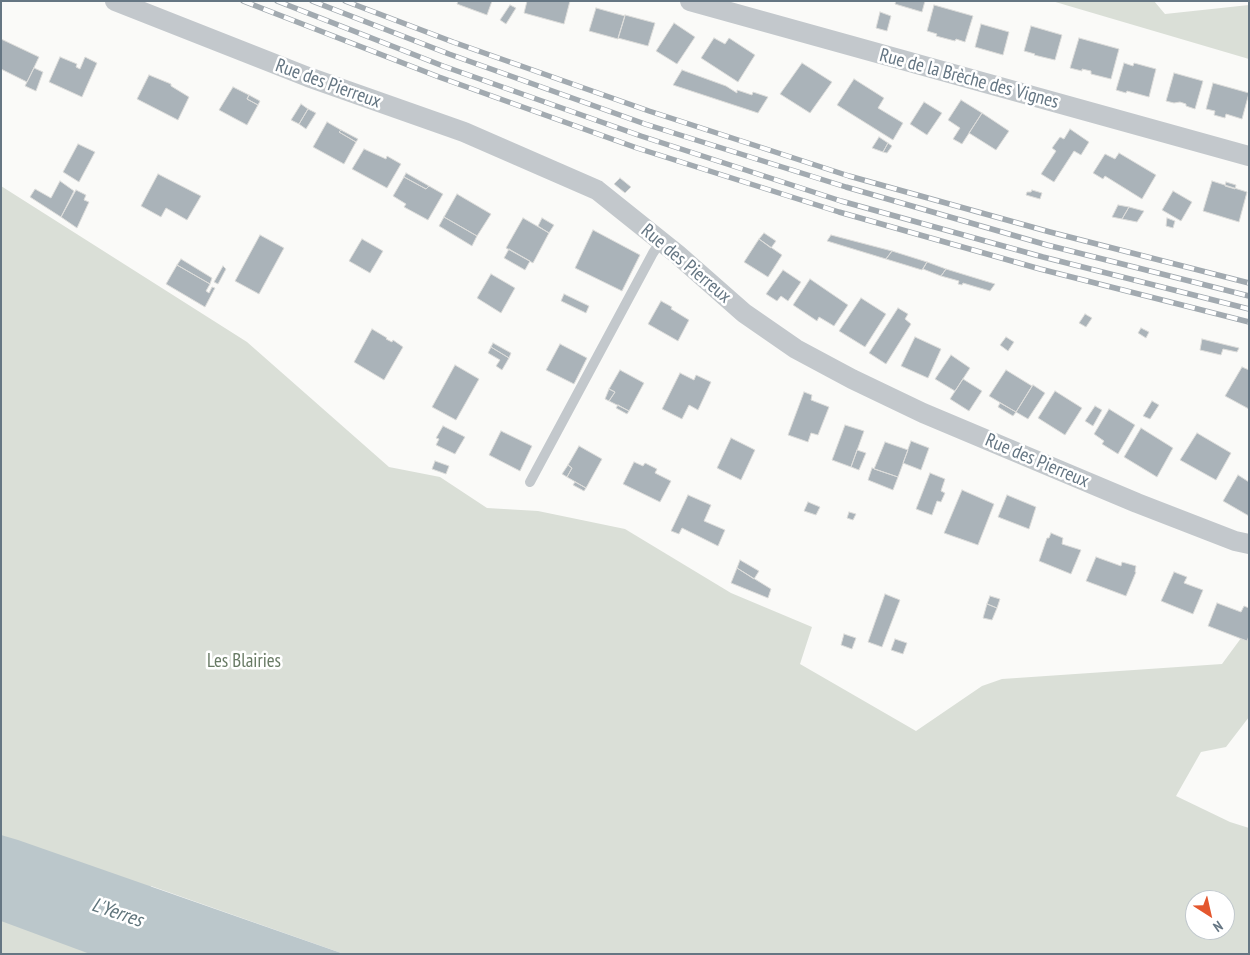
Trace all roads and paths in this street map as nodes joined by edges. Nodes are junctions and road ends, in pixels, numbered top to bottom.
1 (115, 1) edge
2 (690, 1) edge
3 (1249, 156) edge
4 (661, 241) junction
5 (530, 482) dead end
6 (1249, 544) edge

1 - 4 street, Rue des Pierreux
2 - 3 street, Rue de la Brèche des Vignes
4 - 5 lane
4 - 6 street, Rue des Pierreux

